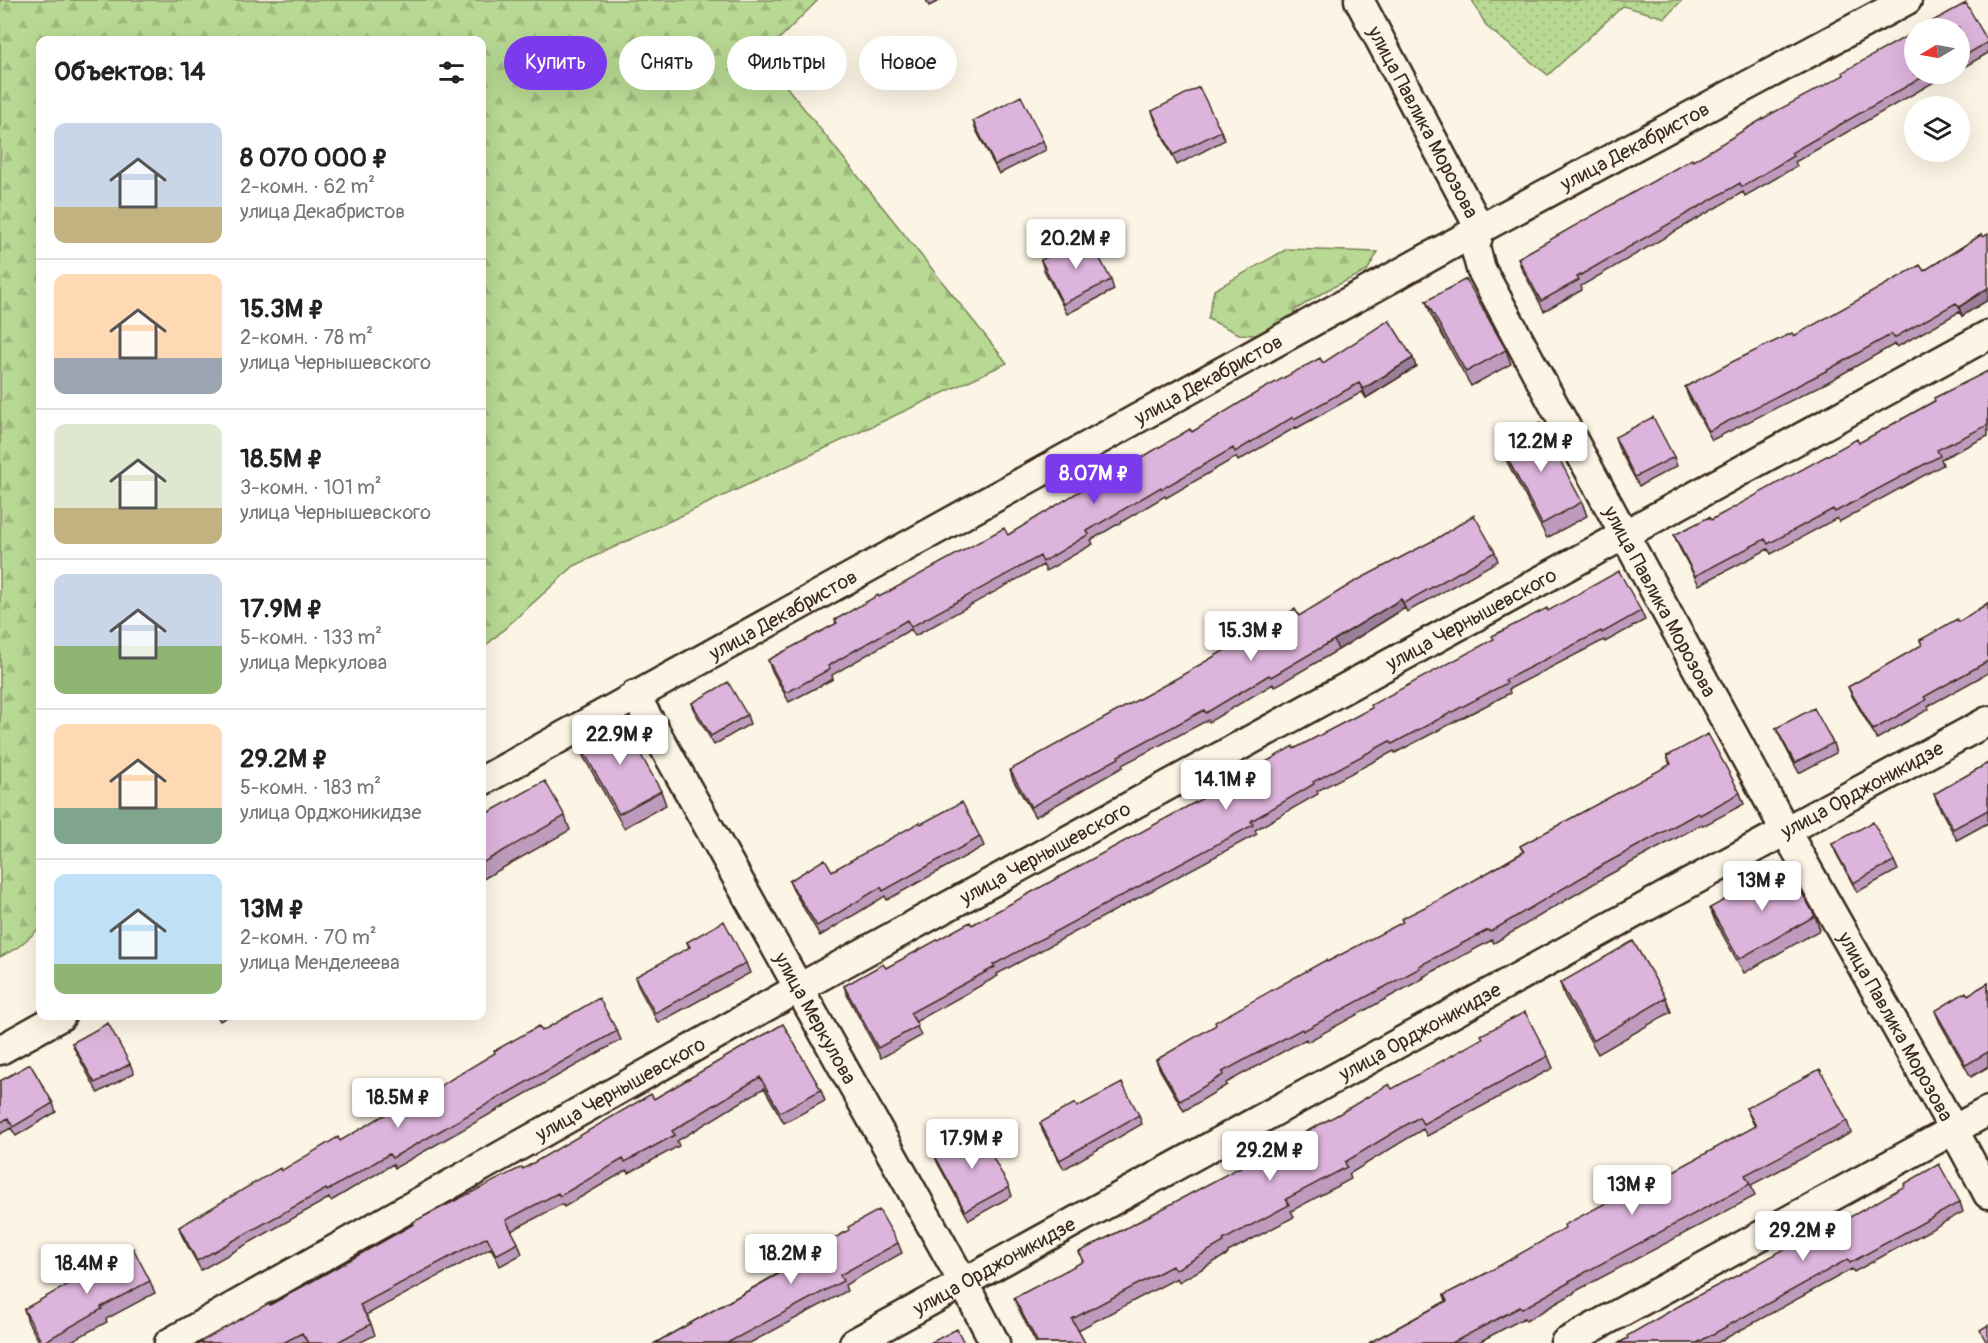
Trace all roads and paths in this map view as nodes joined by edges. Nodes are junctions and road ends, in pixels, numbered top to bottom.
1 (1359, 0) edge
2 (1907, 0) edge
3 (1480, 229) junction
4 (1988, 335) edge
5 (1624, 536) junction
6 (635, 695) junction
7 (1988, 721) edge
8 (486, 779) edge
9 (1785, 830) junction
10 (799, 988) junction
11 (55, 1020) edge
12 (0, 1050) edge
13 (1988, 1112) edge
14 (1954, 1130) junction
15 (1988, 1194) edge
16 (963, 1282) junction
17 (169, 1343) edge
18 (854, 1343) edge
19 (995, 1343) edge
20 (1565, 1343) edge

1 - 3 street, улица Павлика Морозова
2 - 3 street, улица Декабристов
3 - 5 street, улица Павлика Морозова
3 - 6 street, улица Декабристов
4 - 5 street, улица Чернышевского
5 - 9 street, улица Павлика Морозова
5 - 10 street, улица Чернышевского
6 - 8 street, улица Декабристов
6 - 10 street, улица Меркулова
7 - 9 street, улица Орджоникидзе
9 - 14 street, улица Павлика Морозова
9 - 16 street, улица Орджоникидзе
10 - 16 street, улица Меркулова
10 - 17 street, улица Чернышевского
11 - 12 street
13 - 14 street
14 - 15 street, улица Павлика Морозова
14 - 20 street
16 - 18 street, улица Орджоникидзе
16 - 19 street, улица Меркулова

